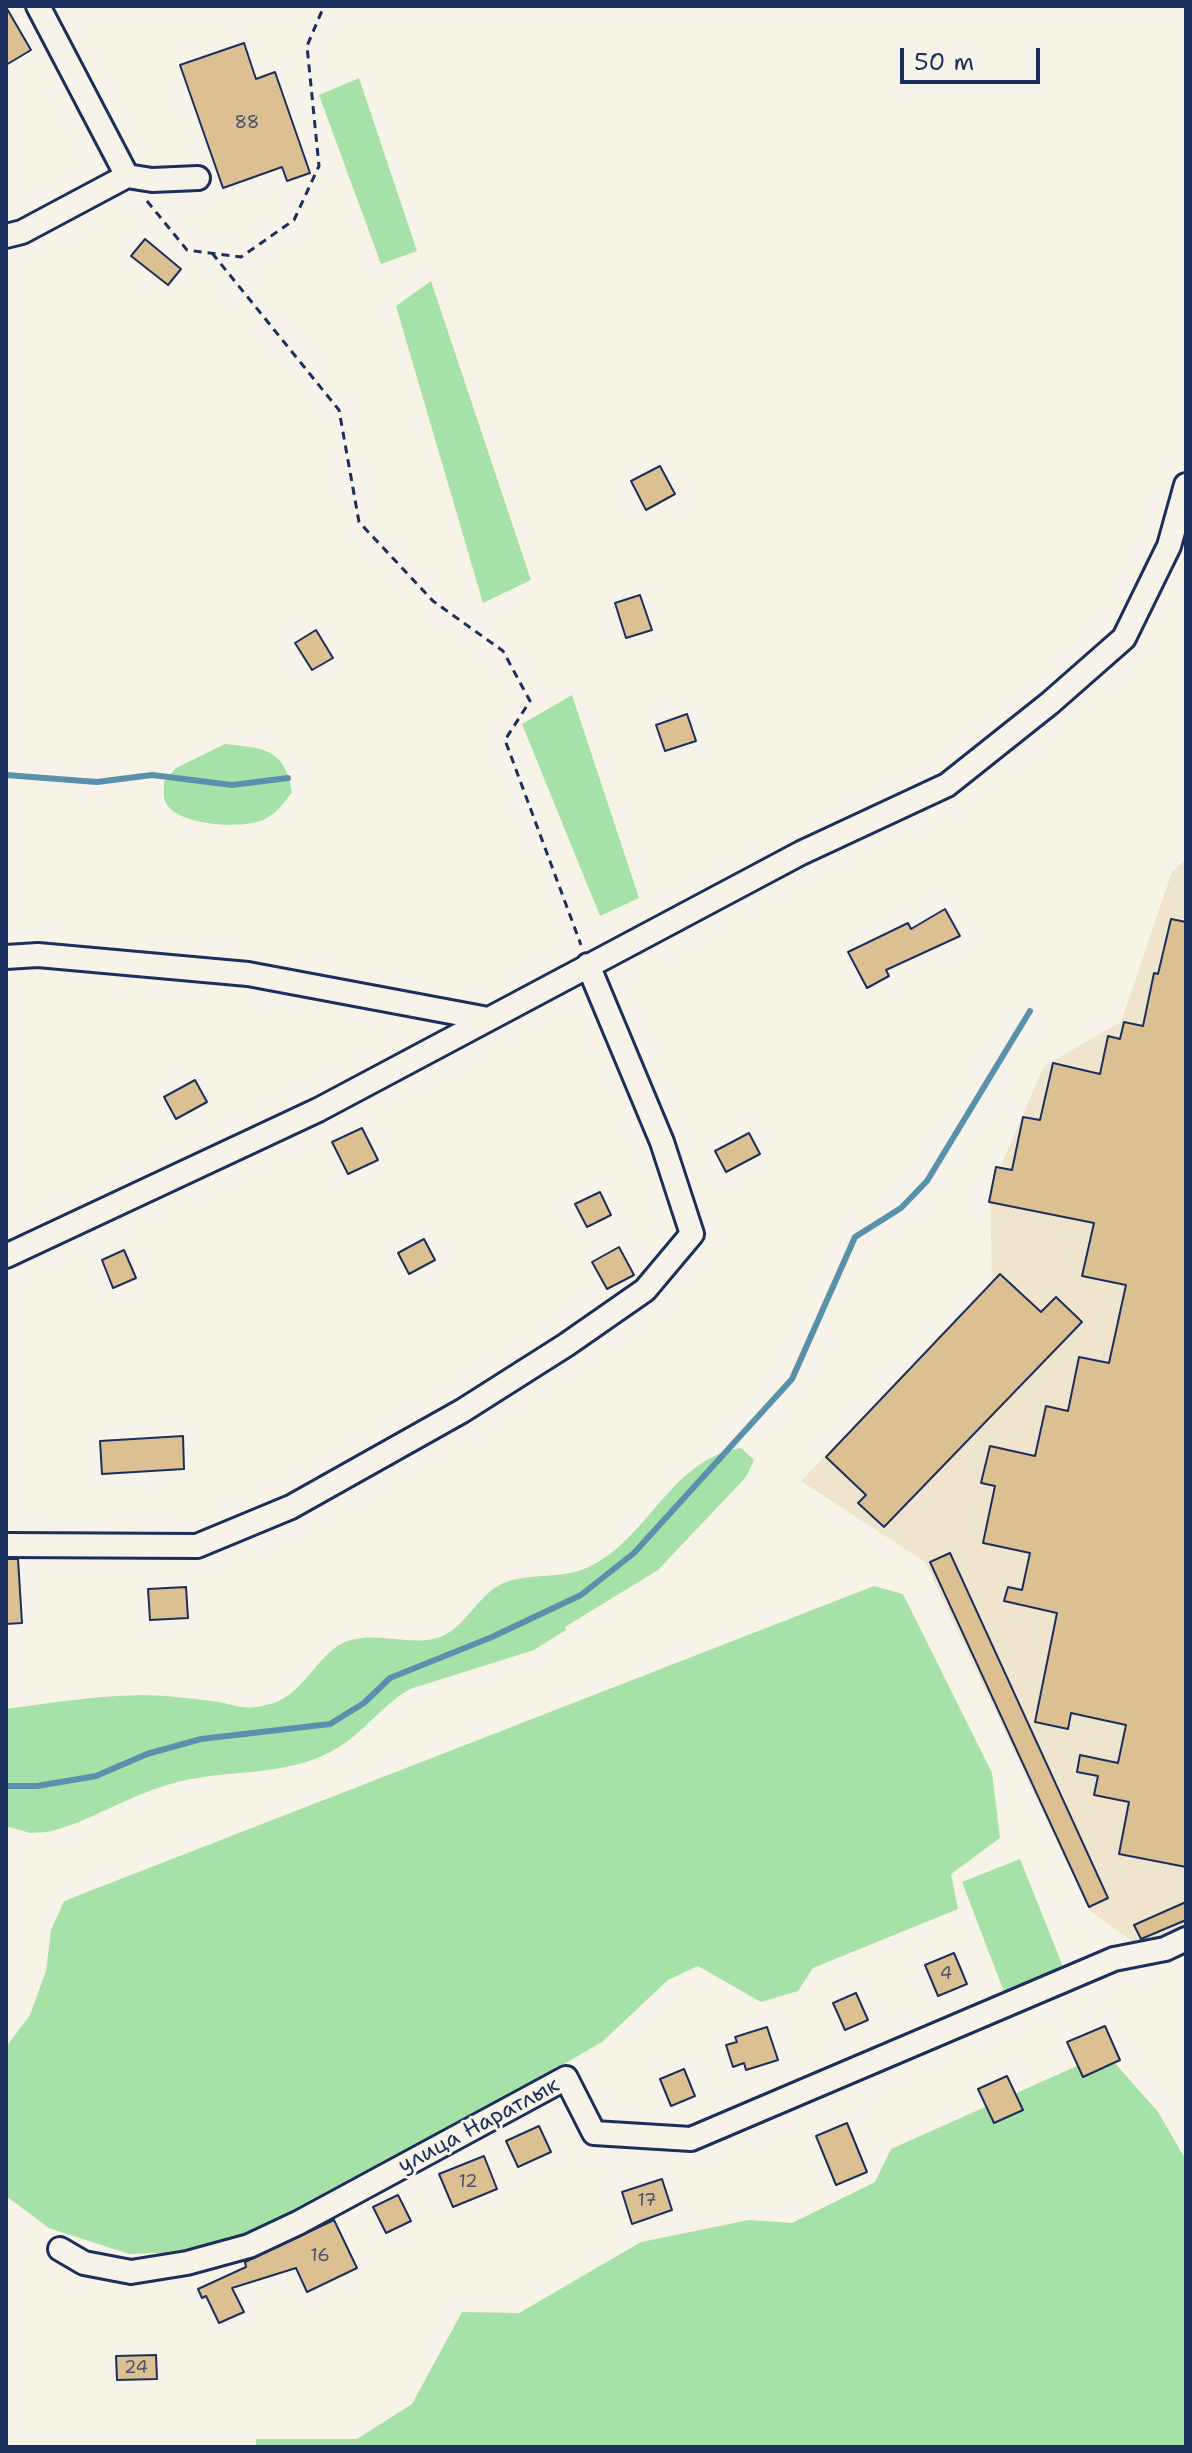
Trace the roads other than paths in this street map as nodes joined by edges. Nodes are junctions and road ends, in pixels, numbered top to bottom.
1 (38, 6) edge
2 (127, 176) junction
3 (198, 178) dead end
4 (6, 236) edge
5 (1186, 485) edge
6 (6, 957) edge
7 (588, 965) junction
8 (488, 1019) junction
9 (6, 1256) edge
10 (6, 1545) edge
11 (1186, 1939) edge
12 (60, 2249) dead end

1 - 2 street
2 - 3 street
2 - 4 street
5 - 7 street
6 - 8 street
7 - 8 street
7 - 10 street
8 - 9 street
11 - 12 street, улица Наратлык

